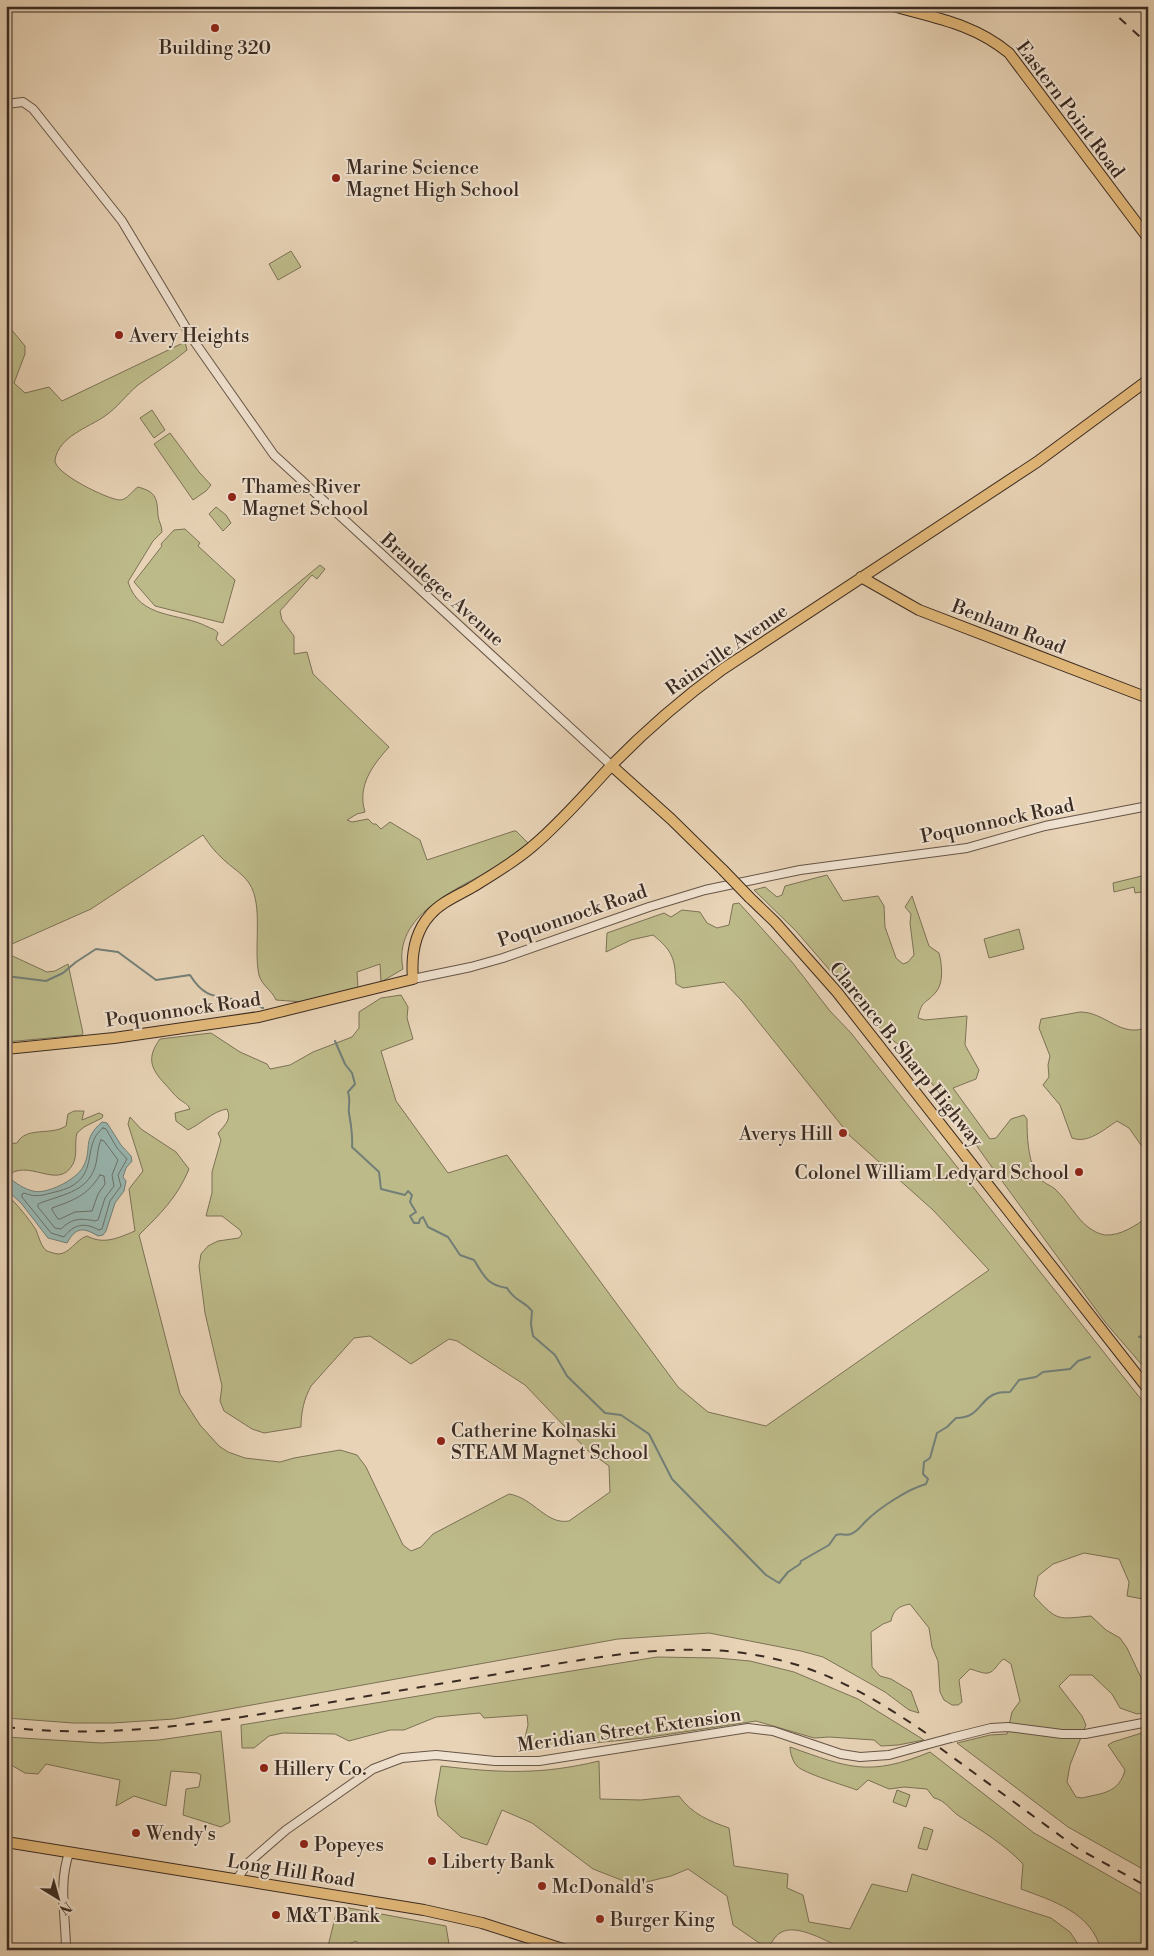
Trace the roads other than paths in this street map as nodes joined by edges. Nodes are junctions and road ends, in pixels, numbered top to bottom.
1 (894, 6) edge
2 (6, 104) edge
3 (1148, 238) edge
4 (1148, 380) edge
5 (861, 577) junction
6 (1148, 698) edge
7 (612, 766) junction
8 (1148, 806) edge
9 (414, 979) junction
10 (6, 1049) edge
11 (1148, 1388) edge
12 (1148, 1722) edge
13 (6, 1842) edge
14 (69, 1853) junction
15 (237, 1879) junction
16 (66, 1950) edge
17 (566, 1950) edge

1 - 3 main road, Eastern Point Road
2 - 7 street, Brandegee Avenue
4 - 5 main road, Rainville Avenue
5 - 6 main road, Benham Road
5 - 7 main road, Rainville Avenue
7 - 9 main road, Rainville Avenue
7 - 11 main road, Clarence B. Sharp Highway, bridge
8 - 9 street, Poquonnock Road
9 - 10 main road, Poquonnock Road
12 - 15 street, Meridian Street Extension, bridge
13 - 14 main road, Long Hill Road
14 - 15 main road, Long Hill Road
14 - 16 street
15 - 17 main road, Long Hill Road

